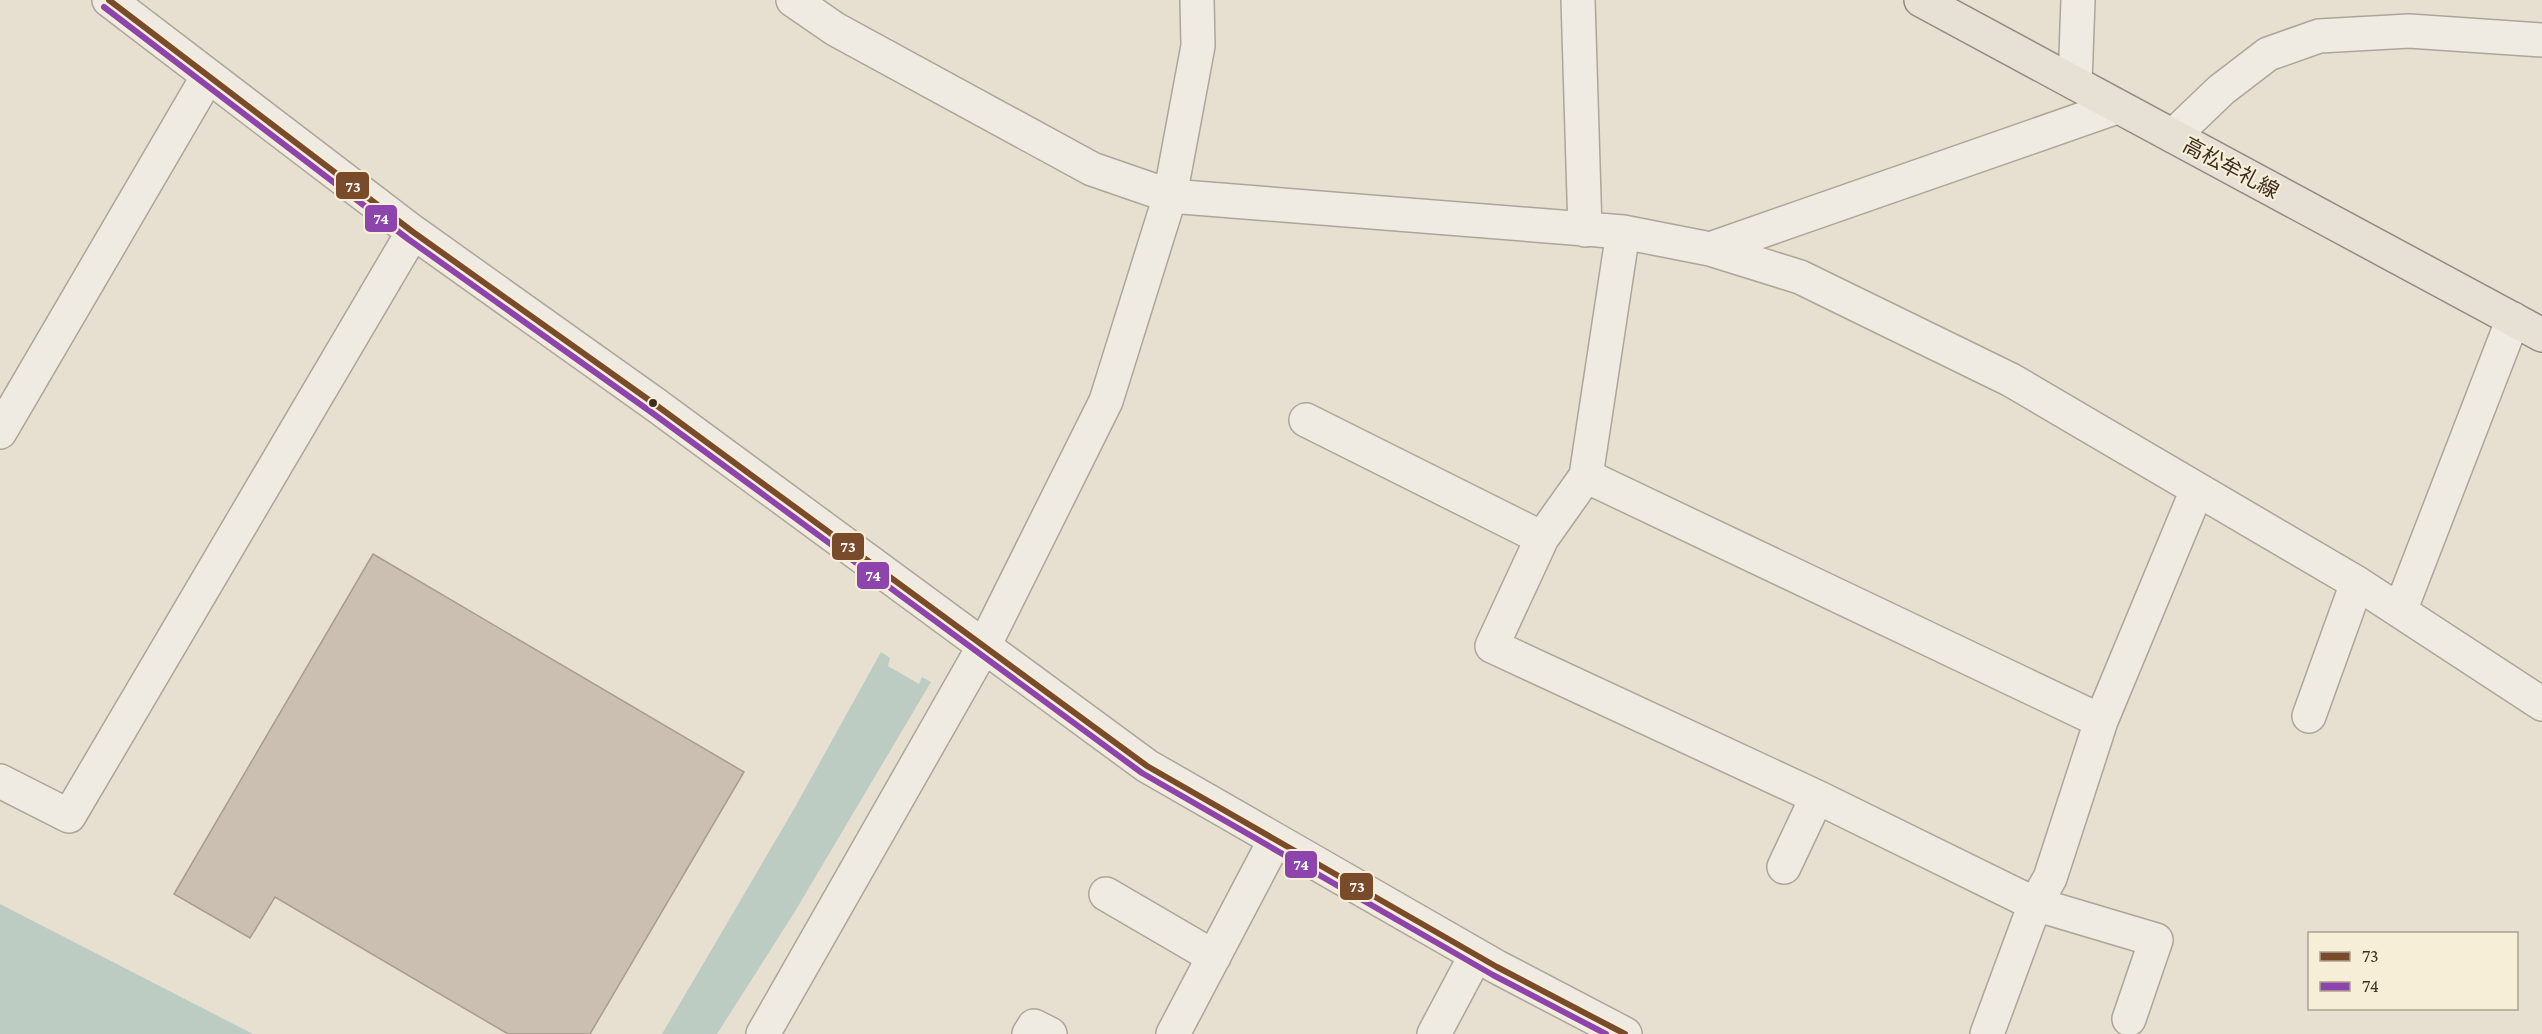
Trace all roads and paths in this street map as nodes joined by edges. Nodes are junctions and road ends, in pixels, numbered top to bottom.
1 (109, 0) edge
2 (793, 0) edge
3 (1197, 0) edge
4 (1578, 0) edge
5 (1921, 0) edge
6 (2078, 0) edge
7 (2542, 40) edge
8 (208, 76) junction
9 (2075, 83) junction
10 (2117, 107) junction
11 (2173, 136) junction
12 (1170, 196) junction
13 (1585, 230) junction
14 (413, 232) junction
15 (1623, 232) junction
16 (1710, 249) junction
17 (2513, 320) junction
18 (2542, 335) edge
19 (1305, 420) dead end
20 (0, 432) edge
21 (1586, 476) junction
22 (2197, 490) junction
23 (1542, 538) junction
24 (2357, 584) junction
25 (2400, 611) junction
26 (984, 646) junction
27 (2542, 704) edge
28 (2309, 716) dead end
29 (2101, 722) junction
30 (0, 781) edge
31 (1816, 797) junction
32 (1275, 840) junction
33 (1784, 867) dead end
34 (1106, 894) dead end
35 (2035, 904) junction
36 (1476, 955) junction
37 (1214, 957) junction
38 (2128, 1019) dead end
39 (763, 1034) edge
40 (1029, 1034) edge
41 (1050, 1034) edge
42 (1173, 1034) edge
43 (1434, 1034) edge
44 (1625, 1034) edge
45 (1987, 1034) edge

1 - 8 street
2 - 12 street
3 - 12 street
4 - 13 street
5 - 9 main road, 高松牟礼線
6 - 9 street
7 - 11 street
8 - 14 street
8 - 20 street
9 - 10 main road, 高松牟礼線
10 - 11 main road, 高松牟礼線
10 - 16 street
11 - 17 main road, 高松牟礼線
12 - 13 street
12 - 26 street
13 - 15 street
14 - 26 street
14 - 30 street
15 - 16 street
15 - 21 street
16 - 22 street
17 - 18 main road, 高松牟礼線
17 - 25 street
19 - 23 street
21 - 23 street
21 - 29 street
22 - 24 street
22 - 29 street
23 - 31 street
24 - 25 street
24 - 28 street
25 - 27 street
26 - 32 street
26 - 39 street
29 - 35 street
31 - 33 street
31 - 35 street
32 - 36 street
32 - 37 street
34 - 37 street
35 - 38 street
35 - 45 street
36 - 43 street
36 - 44 street
37 - 42 street
40 - 41 street

